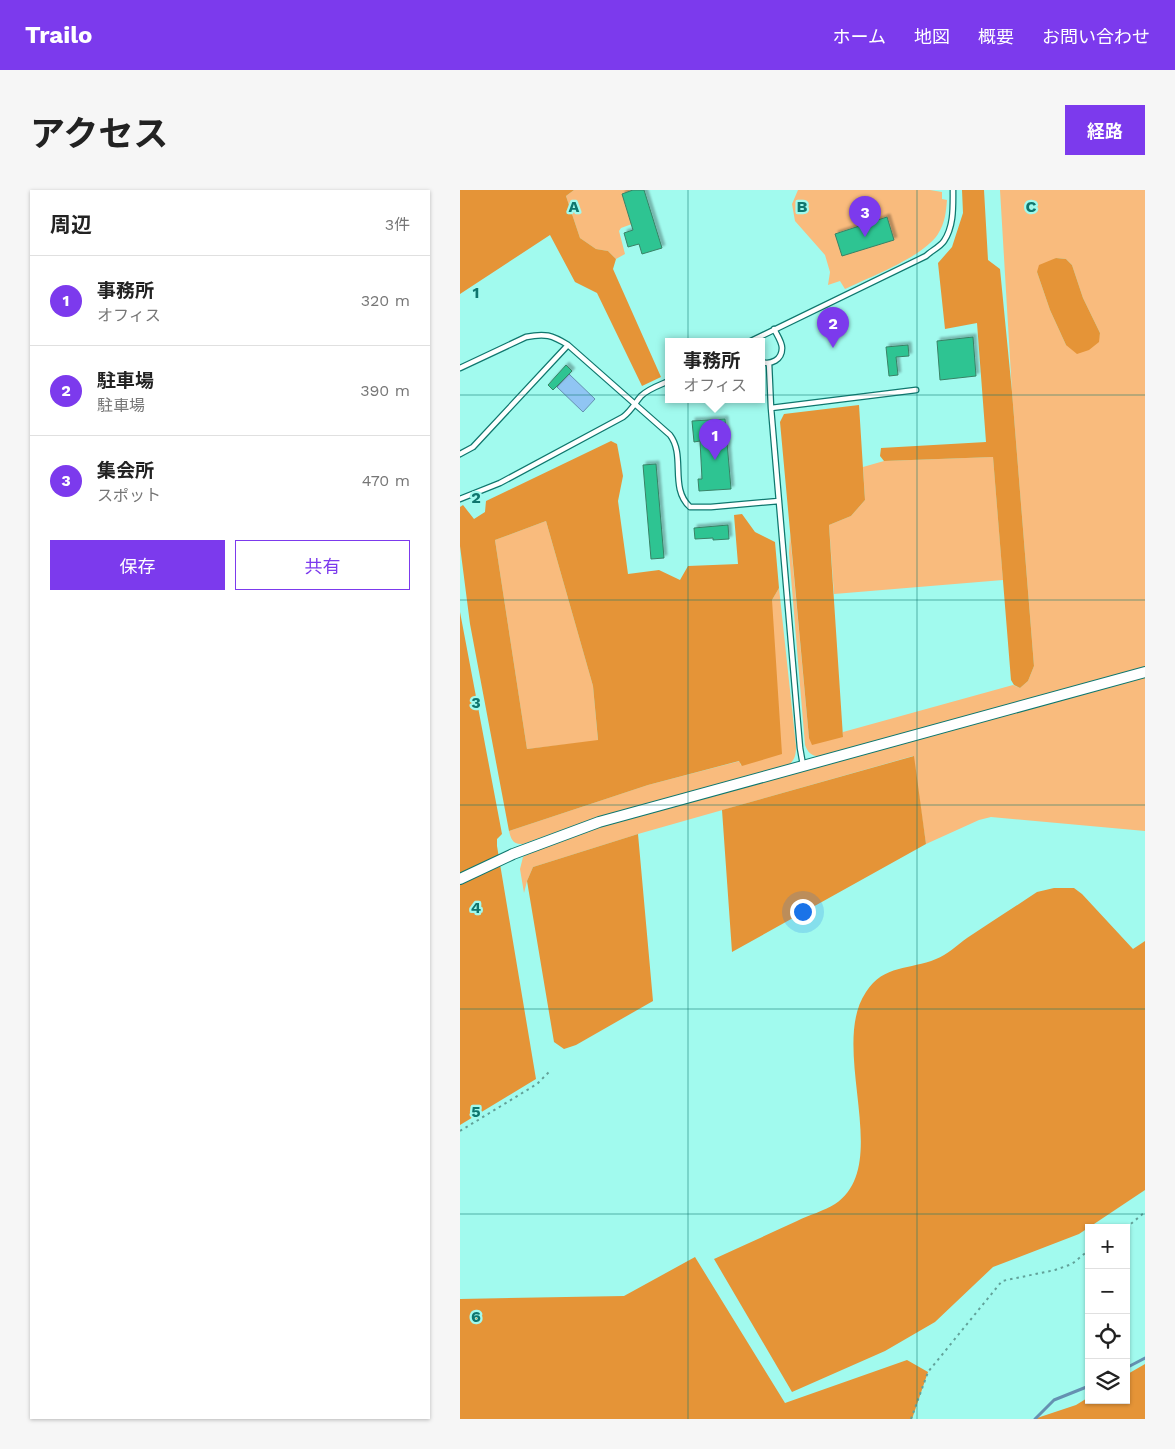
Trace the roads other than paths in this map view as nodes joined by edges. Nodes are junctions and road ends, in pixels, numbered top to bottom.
1 (953, 190) edge
2 (774, 329) junction
3 (757, 338) edge
4 (568, 346) junction
5 (765, 362) edge
6 (769, 363) junction
7 (460, 368) edge
8 (665, 382) edge
9 (916, 390) dead end
10 (636, 404) junction
11 (771, 408) junction
12 (460, 454) edge
13 (460, 500) edge
14 (779, 501) junction
15 (1145, 672) edge
16 (803, 765) junction
17 (460, 879) edge

1 - 2 lane
2 - 3 lane
2 - 6 lane
4 - 7 lane
4 - 10 lane
4 - 12 lane
5 - 6 lane
6 - 11 lane
8 - 10 lane
9 - 11 lane
10 - 13 lane
10 - 14 lane
11 - 14 lane
14 - 16 lane
15 - 16 street
16 - 17 street

